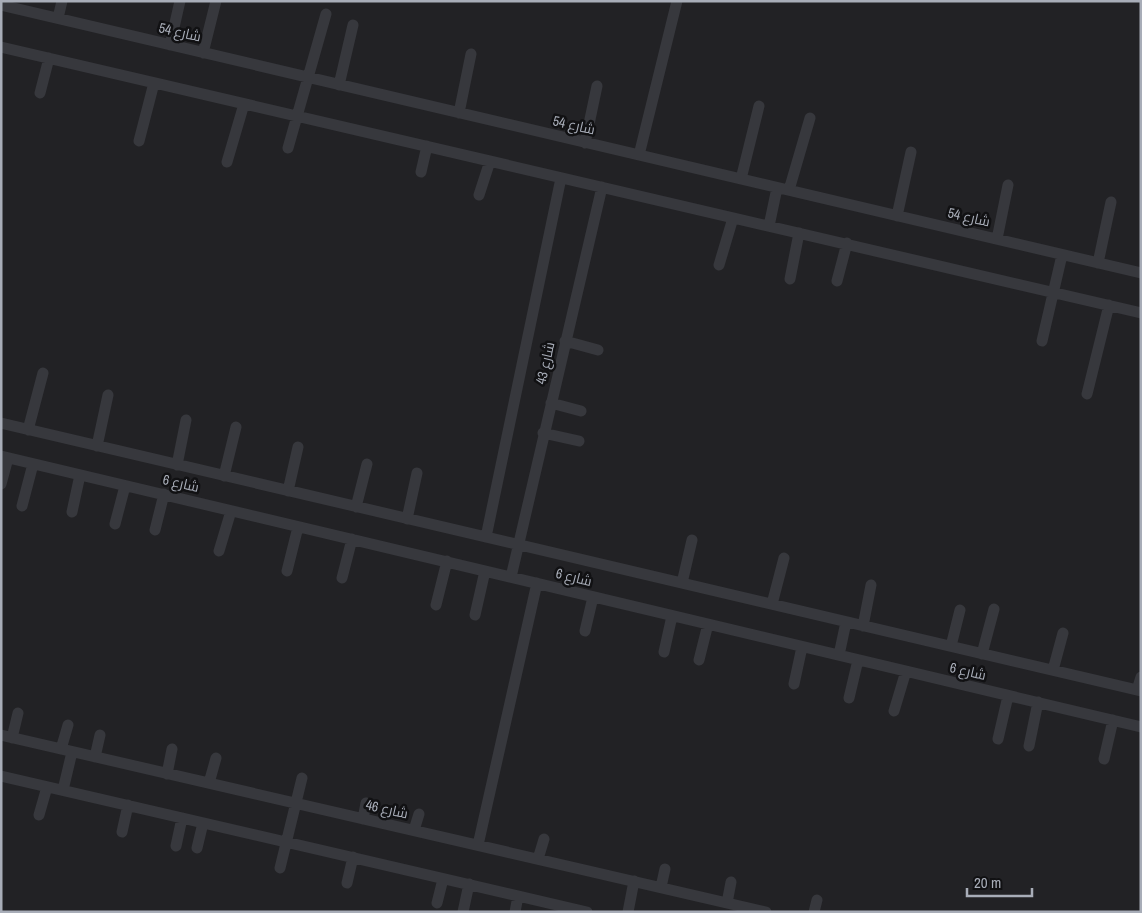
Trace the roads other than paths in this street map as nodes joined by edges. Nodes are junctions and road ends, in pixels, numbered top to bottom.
1 (62, 1) edge
2 (180, 1) edge
3 (216, 1) edge
4 (677, 1) edge
5 (3, 7) edge
6 (326, 14) dead end
7 (58, 18) junction
8 (353, 25) dead end
9 (170, 45) junction
10 (1, 47) edge
11 (203, 53) junction
12 (471, 54) dead end
13 (49, 58) junction
14 (308, 77) junction
15 (154, 83) junction
16 (339, 85) junction
17 (597, 86) dead end
18 (40, 93) dead end
19 (244, 104) junction
20 (759, 106) dead end
21 (459, 113) junction
22 (297, 116) junction
23 (810, 118) dead end
24 (139, 141) dead end
25 (585, 142) junction
26 (427, 146) junction
27 (288, 148) dead end
28 (911, 152) dead end
29 (639, 155) junction
30 (490, 161) junction
31 (227, 162) dead end
32 (420, 172) dead end
33 (561, 178) junction
34 (741, 179) junction
35 (1008, 185) dead end
36 (602, 187) junction
37 (777, 188) junction
38 (789, 190) junction
39 (479, 195) dead end
40 (1111, 202) dead end
41 (897, 216) junction
42 (733, 218) junction
43 (769, 226) junction
44 (799, 233) junction
45 (998, 240) junction
46 (847, 244) junction
47 (1062, 255) junction
48 (1098, 263) junction
49 (719, 265) dead end
50 (1141, 273) edge
51 (790, 279) dead end
52 (837, 280) dead end
53 (1053, 292) junction
54 (1109, 305) junction
55 (1141, 313) edge
56 (565, 341) junction
57 (1042, 341) dead end
58 (598, 350) dead end
59 (43, 372) dead end
60 (1086, 394) dead end
61 (108, 395) dead end
62 (551, 403) junction
63 (581, 411) dead end
64 (186, 420) dead end
65 (1, 423) edge
66 (236, 427) dead end
67 (28, 430) junction
68 (543, 433) junction
69 (579, 441) dead end
70 (97, 446) junction
71 (298, 447) dead end
72 (4, 457) edge
73 (33, 464) junction
74 (367, 464) dead end
75 (177, 465) junction
76 (417, 472) dead end
77 (80, 475) junction
78 (224, 476) junction
79 (1, 484) edge
80 (125, 486) junction
81 (288, 491) junction
82 (164, 494) junction
83 (22, 506) dead end
84 (356, 507) junction
85 (231, 511) junction
86 (72, 512) dead end
87 (407, 519) junction
88 (115, 524) dead end
89 (298, 527) junction
90 (155, 530) dead end
91 (486, 537) junction
92 (352, 539) junction
93 (692, 540) dead end
94 (517, 545) junction
95 (219, 551) dead end
96 (784, 558) dead end
97 (446, 562) junction
98 (288, 570) dead end
99 (485, 571) junction
100 (511, 577) junction
101 (342, 578) dead end
102 (536, 583) junction
103 (682, 583) junction
104 (871, 585) dead end
105 (593, 597) junction
106 (772, 604) junction
107 (436, 605) dead end
108 (994, 609) dead end
109 (960, 610) dead end
110 (475, 615) dead end
111 (672, 616) junction
112 (846, 622) junction
113 (708, 624) junction
114 (863, 626) junction
115 (585, 631) dead end
116 (1063, 633) dead end
117 (951, 646) junction
118 (802, 647) junction
119 (664, 652) dead end
120 (982, 654) junction
121 (839, 655) junction
122 (699, 660) dead end
123 (858, 660) junction
124 (1053, 670) junction
125 (906, 671) junction
126 (1141, 677) edge
127 (794, 684) dead end
128 (1139, 690) edge
129 (1008, 696) junction
130 (849, 698) dead end
131 (1038, 702) junction
132 (894, 711) dead end
133 (18, 713) dead end
134 (1113, 720) junction
135 (68, 725) dead end
136 (1141, 727) edge
137 (100, 735) dead end
138 (7, 736) edge
139 (998, 739) dead end
140 (1030, 746) dead end
141 (172, 749) dead end
142 (67, 750) junction
143 (95, 757) junction
144 (216, 758) dead end
145 (1104, 759) dead end
146 (167, 774) junction
147 (1, 776) edge
148 (302, 778) dead end
149 (209, 783) junction
150 (48, 787) junction
151 (63, 790) junction
152 (366, 803) dead end
153 (296, 804) junction
154 (128, 805) junction
155 (418, 814) dead end
156 (39, 815) dead end
157 (182, 818) junction
158 (363, 819) junction
159 (203, 823) junction
160 (414, 830) junction
161 (122, 832) dead end
162 (544, 839) dead end
163 (287, 842) junction
164 (478, 845) junction
165 (176, 846) dead end
166 (197, 848) dead end
167 (352, 857) junction
168 (538, 859) junction
169 (280, 868) dead end
170 (665, 869) dead end
171 (443, 878) junction
172 (634, 881) junction
173 (731, 882) dead end
174 (347, 883) dead end
175 (469, 884) junction
176 (661, 888) junction
177 (518, 896) junction
178 (437, 903) dead end
179 (727, 903) junction
180 (463, 912) edge
181 (515, 912) edge
182 (587, 912) edge
183 (628, 912) edge
184 (766, 912) edge

1 - 7 lane
2 - 9 lane
3 - 11 lane
4 - 29 lane
5 - 7 lane, شارع 54
6 - 14 lane
7 - 9 lane, شارع 54
8 - 16 lane
9 - 11 lane, شارع 54
10 - 13 lane
11 - 14 lane, شارع 54
12 - 21 lane
13 - 15 lane
13 - 18 lane
14 - 16 lane, شارع 54
14 - 22 lane
15 - 19 lane
15 - 24 lane
16 - 21 lane, شارع 54
17 - 25 lane
19 - 22 lane
19 - 31 lane
20 - 34 lane
21 - 25 lane, شارع 54
22 - 26 lane
22 - 27 lane
23 - 38 lane
25 - 29 lane, شارع 54
26 - 30 lane
26 - 32 lane
28 - 41 lane
29 - 34 lane, شارع 54
30 - 33 lane
30 - 39 lane
33 - 36 lane
33 - 91 lane, شارع 43
34 - 37 lane, شارع 54
35 - 45 lane
36 - 42 lane
36 - 56 lane, شارع 43
37 - 38 lane, شارع 54
37 - 43 lane
38 - 41 lane, شارع 54
40 - 48 lane
41 - 45 lane, شارع 54
42 - 43 lane
42 - 49 lane
43 - 44 lane
44 - 46 lane
44 - 51 lane
45 - 47 lane, شارع 54
46 - 52 lane
46 - 53 lane
47 - 48 lane, شارع 54
47 - 53 lane
48 - 50 lane, شارع 54
53 - 54 lane
53 - 57 lane
54 - 55 lane
54 - 60 lane
56 - 58 lane
56 - 62 lane, شارع 43
59 - 67 lane
61 - 70 lane
62 - 63 lane
62 - 68 lane, شارع 43
64 - 75 lane
65 - 67 lane, شارع 6
66 - 78 lane
67 - 70 lane, شارع 6
68 - 69 lane
68 - 94 lane, شارع 43
70 - 75 lane, شارع 6
71 - 81 lane
72 - 73 lane, شارع 6
72 - 79 lane
73 - 77 lane, شارع 6
73 - 83 lane
74 - 84 lane
75 - 78 lane, شارع 6
76 - 87 lane
77 - 80 lane, شارع 6
77 - 86 lane
78 - 81 lane, شارع 6
80 - 82 lane, شارع 6
80 - 88 lane
81 - 84 lane, شارع 6
82 - 85 lane, شارع 6
82 - 90 lane
84 - 87 lane, شارع 6
85 - 89 lane, شارع 6
85 - 95 lane
87 - 91 lane, شارع 6
89 - 92 lane, شارع 6
89 - 98 lane
91 - 94 lane, شارع 6
92 - 97 lane, شارع 6
92 - 101 lane
93 - 103 lane
94 - 100 lane, شارع 43
94 - 103 lane, شارع 6
96 - 106 lane
97 - 99 lane, شارع 6
97 - 107 lane
99 - 100 lane, شارع 6
99 - 110 lane
100 - 102 lane, شارع 6
102 - 105 lane, شارع 6
102 - 164 lane
103 - 106 lane, شارع 6
104 - 114 lane
105 - 111 lane, شارع 6
105 - 115 lane
106 - 112 lane, شارع 6
108 - 120 lane
109 - 117 lane
111 - 113 lane, شارع 6
111 - 119 lane
112 - 114 lane, شارع 6
112 - 121 lane
113 - 118 lane, شارع 6
113 - 122 lane
114 - 117 lane, شارع 6
116 - 124 lane
117 - 120 lane, شارع 6
118 - 121 lane, شارع 6
118 - 127 lane
120 - 124 lane, شارع 6
121 - 123 lane, شارع 6
123 - 125 lane, شارع 6
123 - 130 lane
124 - 128 lane, شارع 6
125 - 129 lane, شارع 6
125 - 132 lane
126 - 128 lane
129 - 131 lane, شارع 6
129 - 139 lane
131 - 134 lane, شارع 6
131 - 140 lane
133 - 138 lane
134 - 136 lane, شارع 6
134 - 145 lane
135 - 142 lane
137 - 143 lane
138 - 142 lane, شارع 46
141 - 146 lane
142 - 143 lane, شارع 46
142 - 151 lane
143 - 146 lane, شارع 46
144 - 149 lane
146 - 149 lane, شارع 46
147 - 150 lane
148 - 153 lane
149 - 153 lane, شارع 46
150 - 151 lane
150 - 156 lane
151 - 154 lane
152 - 158 lane
153 - 158 lane, شارع 46
153 - 163 lane
154 - 157 lane
154 - 161 lane
155 - 160 lane
157 - 159 lane
157 - 165 lane
158 - 160 lane, شارع 46
159 - 163 lane
159 - 166 lane
160 - 164 lane, شارع 46
162 - 168 lane
163 - 167 lane
163 - 169 lane
164 - 168 lane, شارع 46
167 - 171 lane
167 - 174 lane
168 - 172 lane, شارع 46
170 - 176 lane
171 - 175 lane
171 - 178 lane
172 - 176 lane, شارع 46
172 - 183 lane
173 - 179 lane
175 - 177 lane
175 - 180 lane
176 - 179 lane, شارع 46
177 - 181 lane
177 - 182 lane
179 - 184 lane, شارع 46

